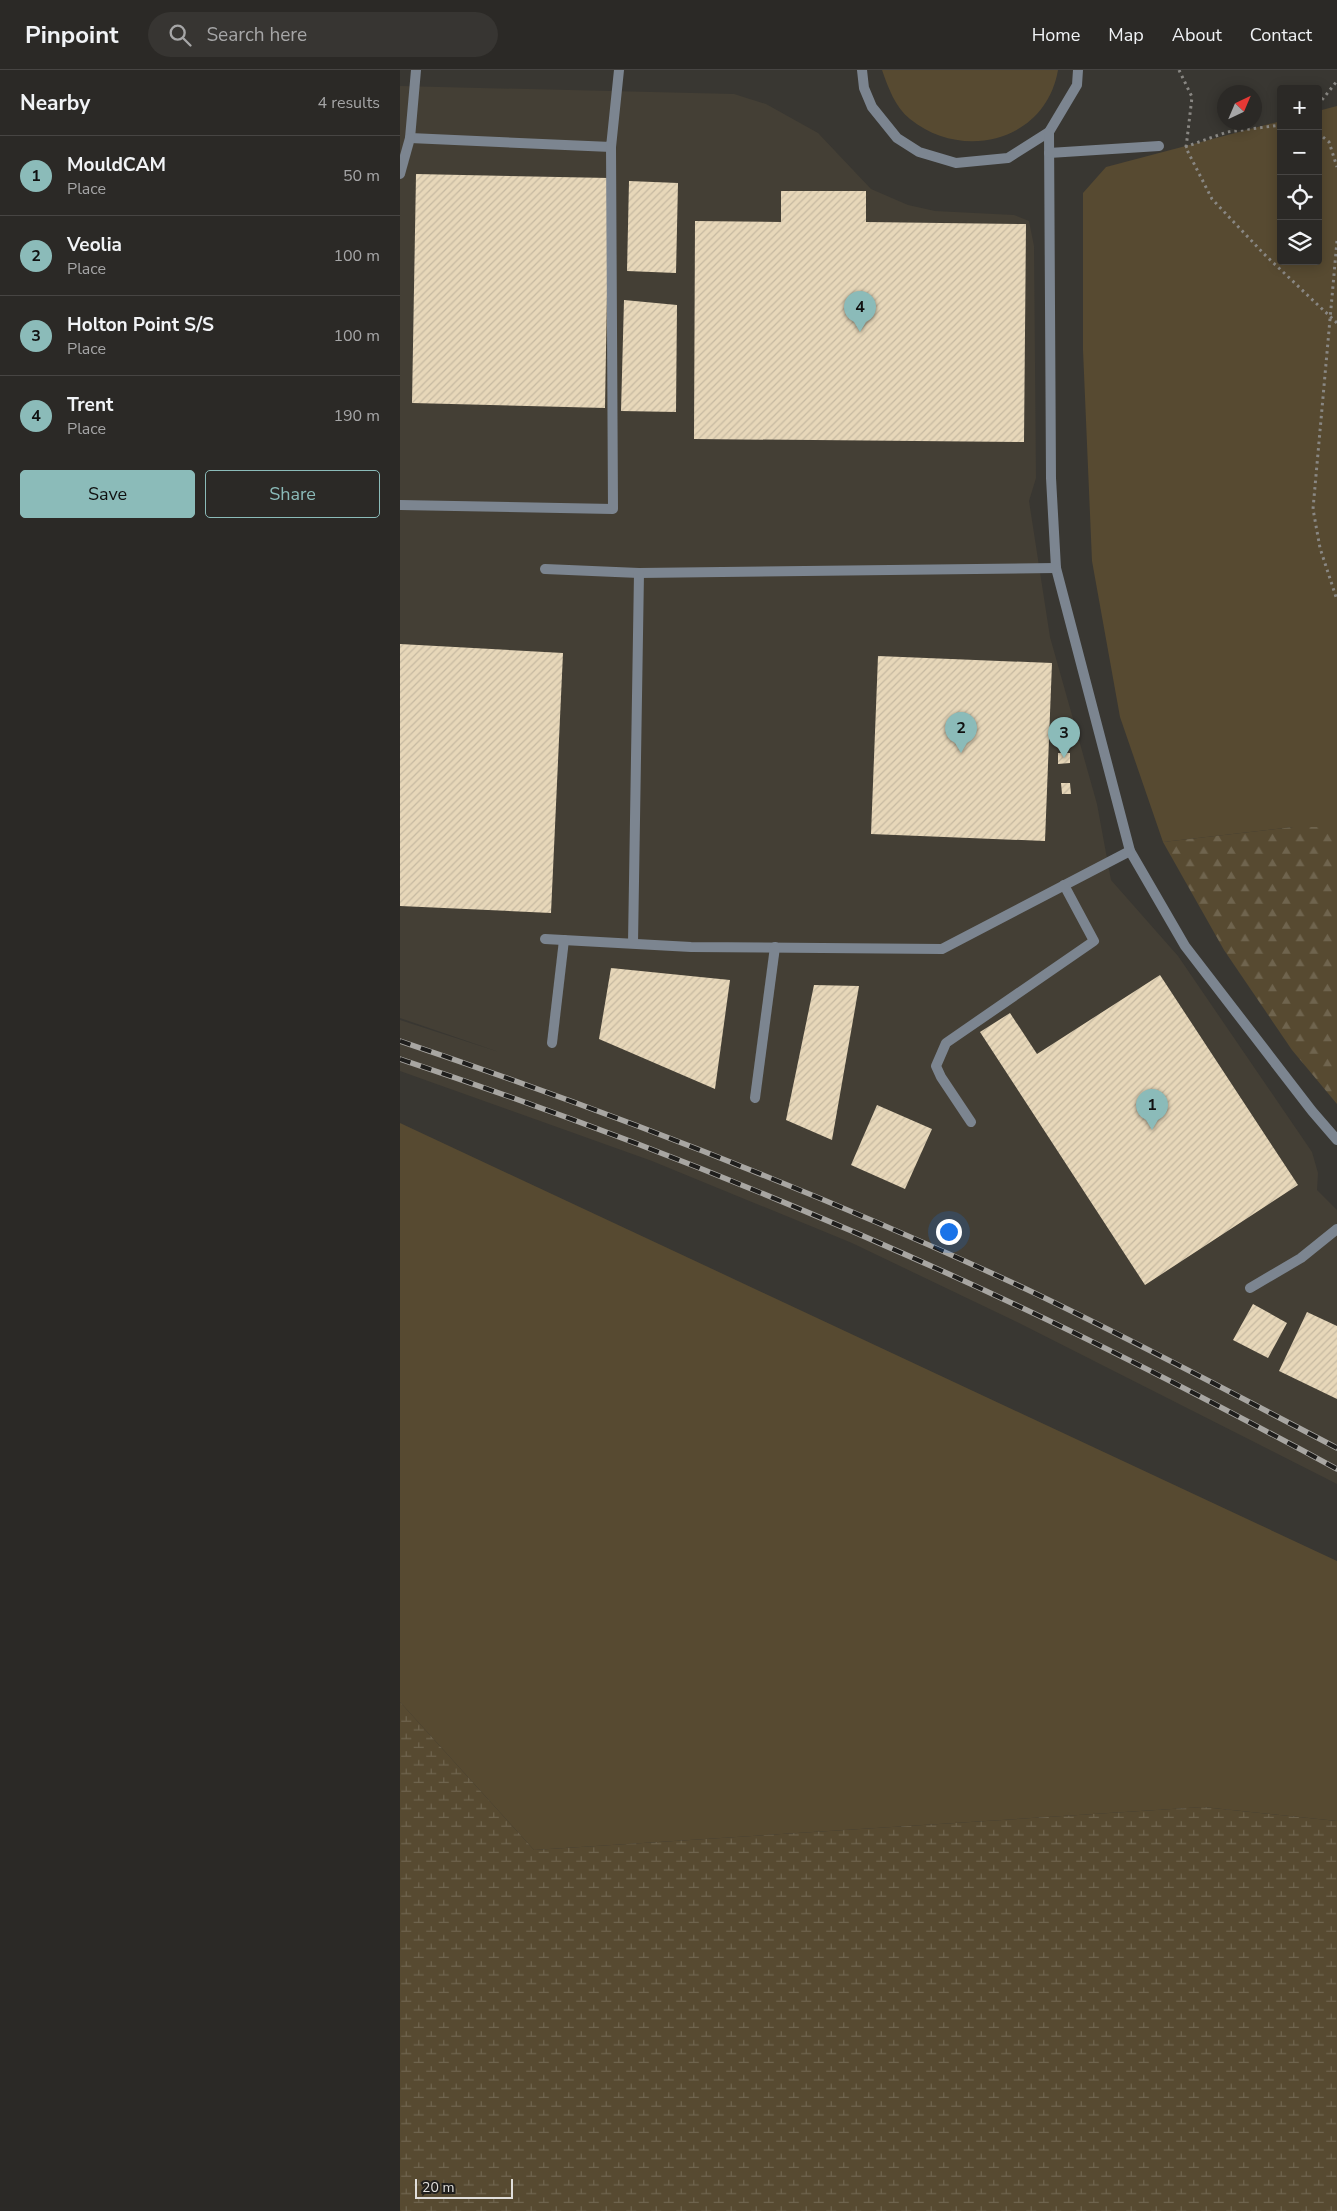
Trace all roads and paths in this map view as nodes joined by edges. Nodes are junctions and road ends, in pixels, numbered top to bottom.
1 (416, 70) edge
2 (619, 70) edge
3 (862, 70) edge
4 (1078, 70) edge
5 (1179, 70) edge
6 (1337, 81) edge
7 (1322, 100) edge
8 (1277, 126) edge
9 (1049, 132) junction
10 (1322, 136) edge
11 (410, 138) junction
12 (1159, 146) joint
13 (611, 148) junction
14 (1186, 148) junction
15 (1049, 153) junction
16 (1337, 167) edge
17 (400, 174) edge
18 (1337, 241) edge
19 (1329, 316) junction
20 (1337, 323) edge
21 (400, 505) edge
22 (1056, 568) junction
23 (544, 570) dead end
24 (640, 573) junction
25 (1337, 600) edge
26 (1130, 851) junction
27 (1064, 886) junction
28 (545, 939) dead end
29 (564, 940) junction
30 (633, 944) junction
31 (775, 947) junction
32 (552, 1043) dead end
33 (755, 1098) dead end
34 (971, 1122) dead end
35 (1337, 1140) edge
36 (1337, 1229) edge
37 (1250, 1288) dead end

1 - 11 lane
2 - 13 lane
3 - 9 lane
4 - 9 lane
5 - 14 path
6 - 7 path
8 - 14 path
9 - 15 lane
10 - 16 path
11 - 13 lane
11 - 17 lane
12 - 14 path
12 - 15 lane
13 - 21 lane
14 - 19 path
15 - 22 lane
18 - 19 path
19 - 20 path
19 - 25 path
22 - 24 lane
22 - 26 lane
23 - 24 lane
24 - 30 lane
26 - 27 lane
26 - 35 lane
27 - 31 lane
27 - 34 lane
28 - 29 lane
29 - 30 lane
29 - 32 lane
30 - 31 lane
31 - 33 lane
36 - 37 lane

